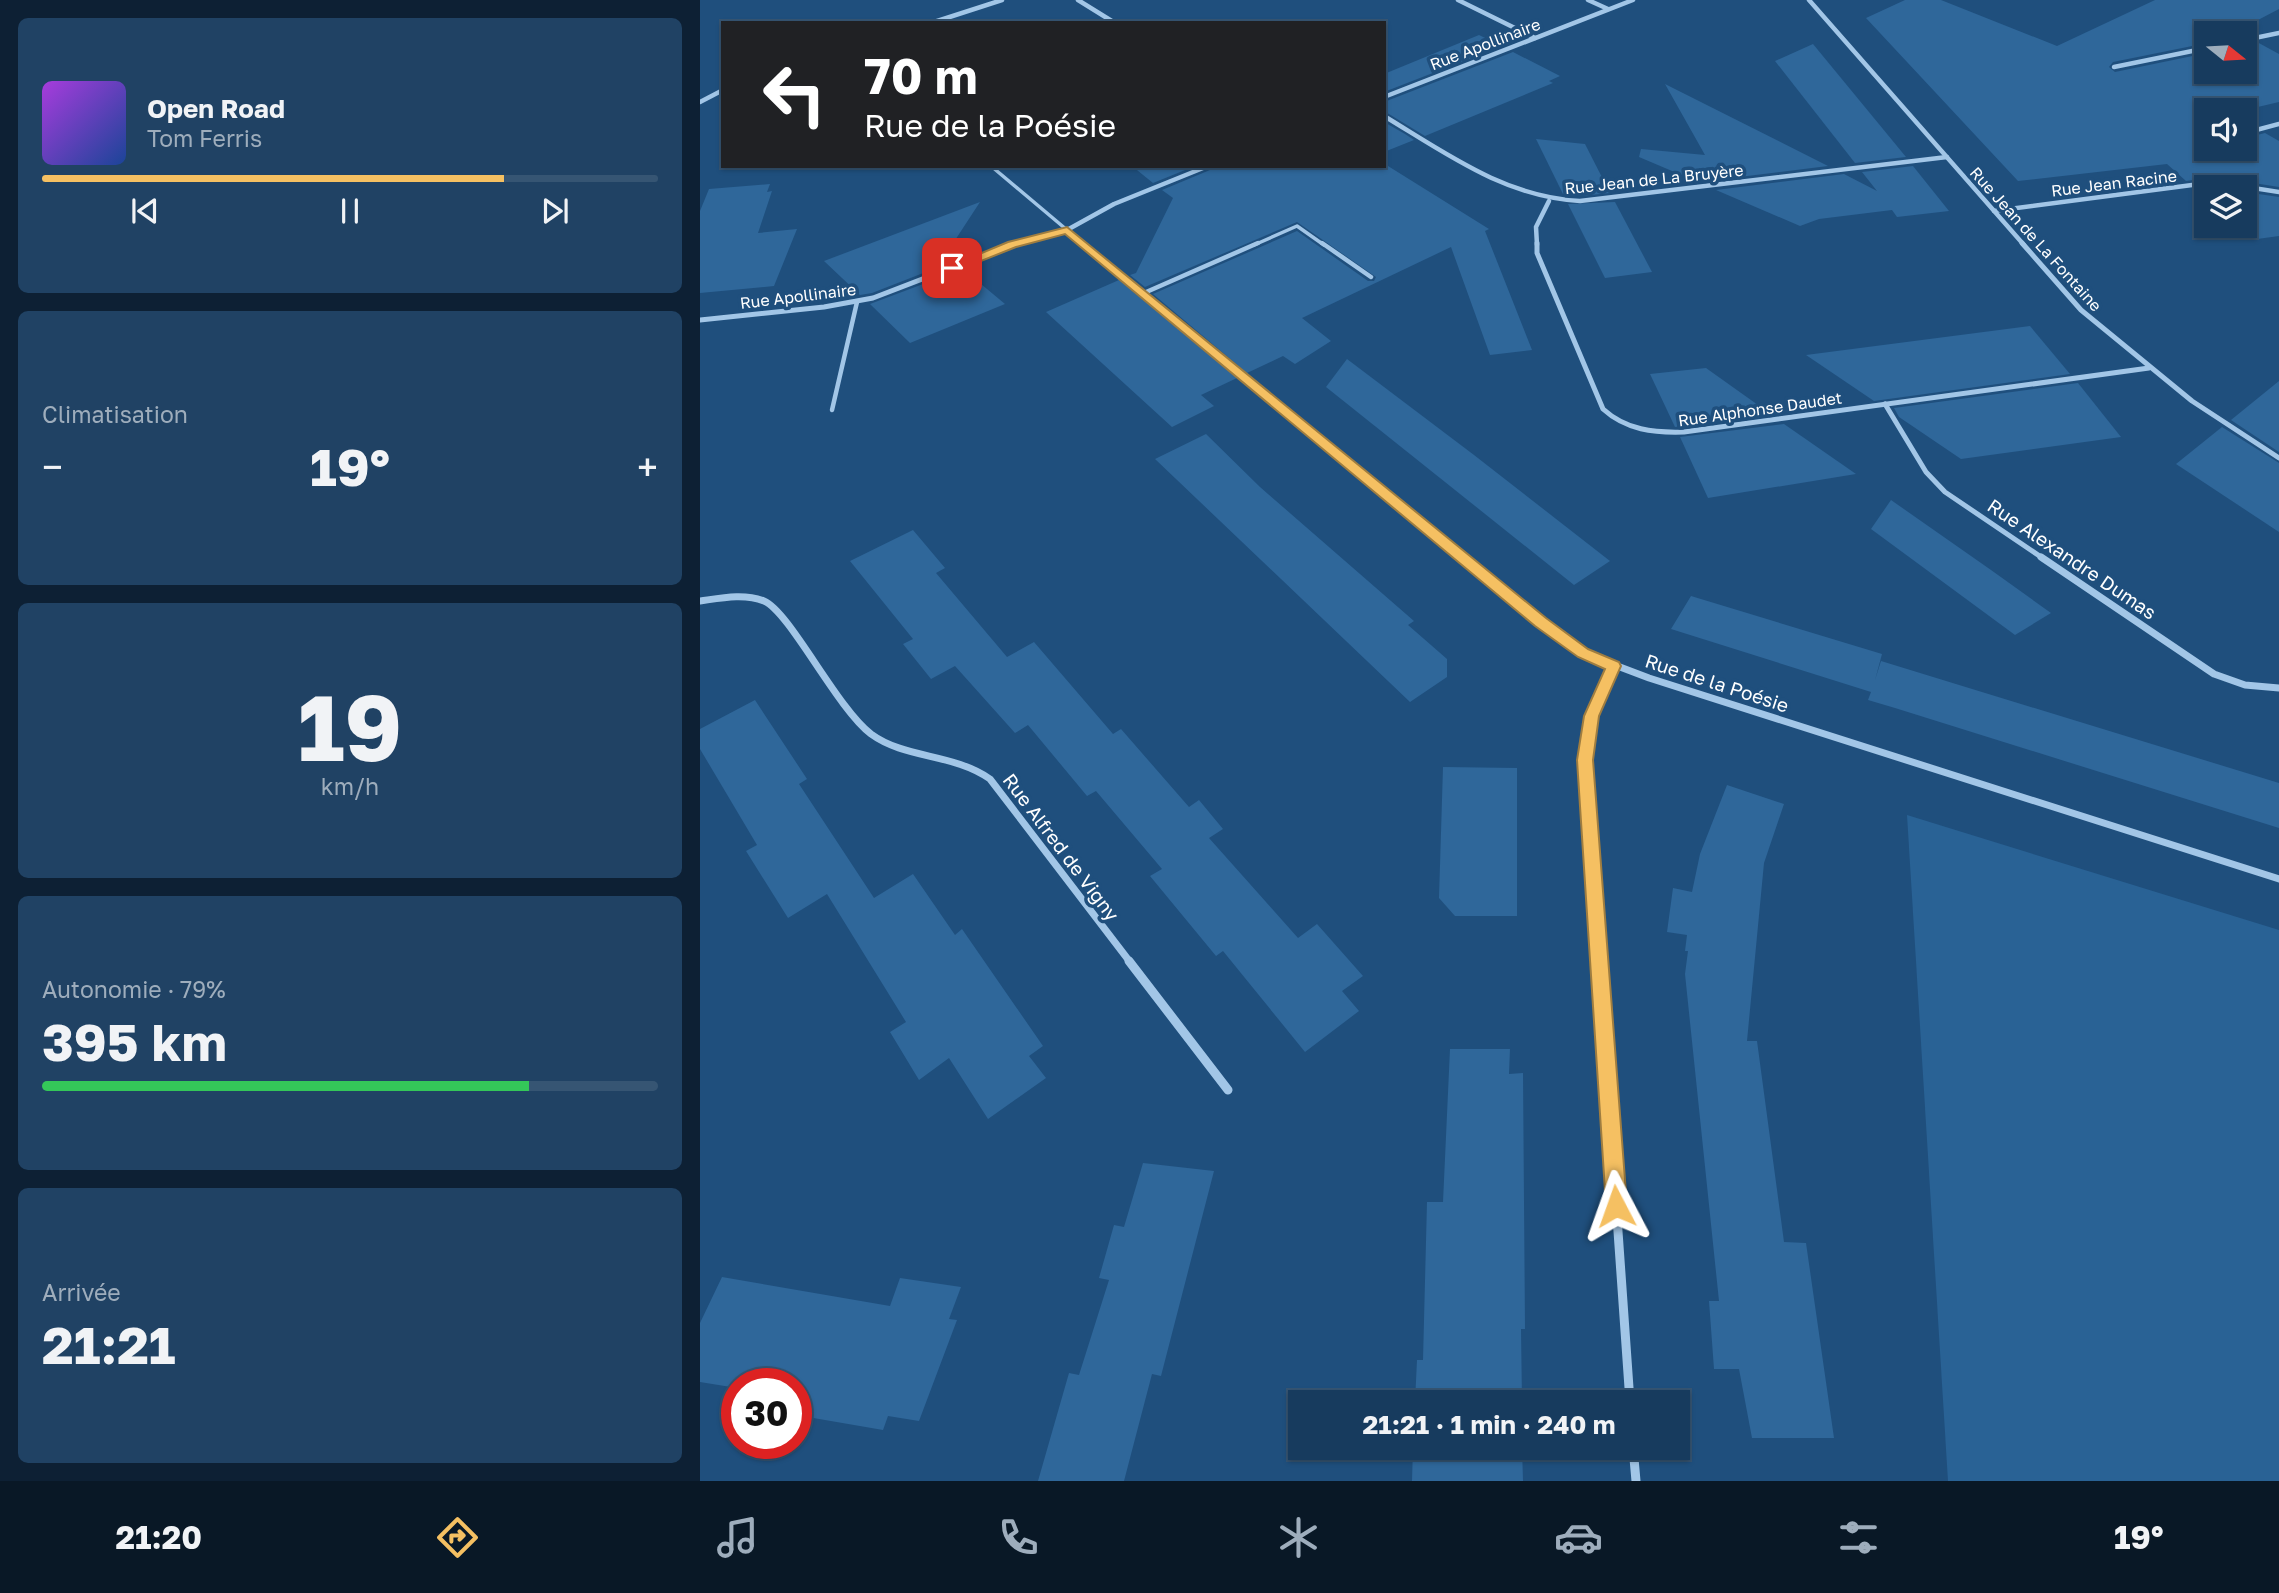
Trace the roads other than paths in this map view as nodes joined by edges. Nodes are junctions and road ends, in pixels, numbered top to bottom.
1 (1002, 0) edge
2 (1078, 0) edge
3 (1458, 0) edge
4 (1588, 0) edge
5 (1633, 0) edge
6 (1809, 0) edge
7 (1608, 9) junction
8 (937, 21) edge
9 (1112, 21) edge
10 (2279, 33) edge
11 (2258, 37) edge
12 (1535, 38) junction
13 (2194, 51) edge
14 (2114, 67) dead end
15 (721, 91) edge
16 (1386, 96) edge
17 (700, 102) edge
18 (1386, 117) edge
19 (2279, 124) edge
20 (2257, 130) edge
21 (1947, 158) junction
22 (993, 168) edge
23 (1203, 168) edge
24 (2279, 192) edge
25 (1549, 201) junction
26 (1994, 211) junction
27 (1067, 230) junction
28 (1371, 277) dead end
29 (1144, 293) junction
30 (857, 302) junction
31 (700, 320) edge
32 (2149, 368) junction
33 (1885, 404) junction
34 (832, 410) dead end
35 (2279, 458) edge
36 (700, 601) edge
37 (1614, 666) junction
38 (2279, 688) edge
39 (2279, 879) edge
40 (1228, 1090) dead end
41 (1629, 1390) edge
42 (1634, 1460) edge
43 (1636, 1481) edge

1 - 8 street
2 - 9 street
3 - 12 street
4 - 7 street
5 - 7 street, Rue Apollinaire
6 - 21 street, Rue Jean de La Fontaine
7 - 12 street, Rue Apollinaire
10 - 11 street
12 - 16 street, Rue Apollinaire
13 - 14 street
15 - 17 street
18 - 25 street, Rue Jean de La Bruyère
19 - 20 street
21 - 25 street, Rue Jean de La Bruyère
21 - 26 street, Rue Jean de La Fontaine
22 - 27 lane
23 - 27 street, Rue Apollinaire
24 - 26 street, Rue Jean Racine
25 - 33 street, Rue Alphonse Daudet
26 - 32 street, Rue Jean de La Fontaine
27 - 29 street, Rue de la Poésie
27 - 30 street, Rue Apollinaire
28 - 29 lane
29 - 37 street, Rue de la Poésie
30 - 31 street, Rue Apollinaire
30 - 34 lane
32 - 33 street, Rue Alphonse Daudet
32 - 35 street, Rue Jean de La Fontaine
33 - 38 street, Rue Alexandre Dumas
36 - 40 street, Rue Alfred de Vigny
37 - 39 street, Rue de la Poésie
37 - 41 street
42 - 43 street

